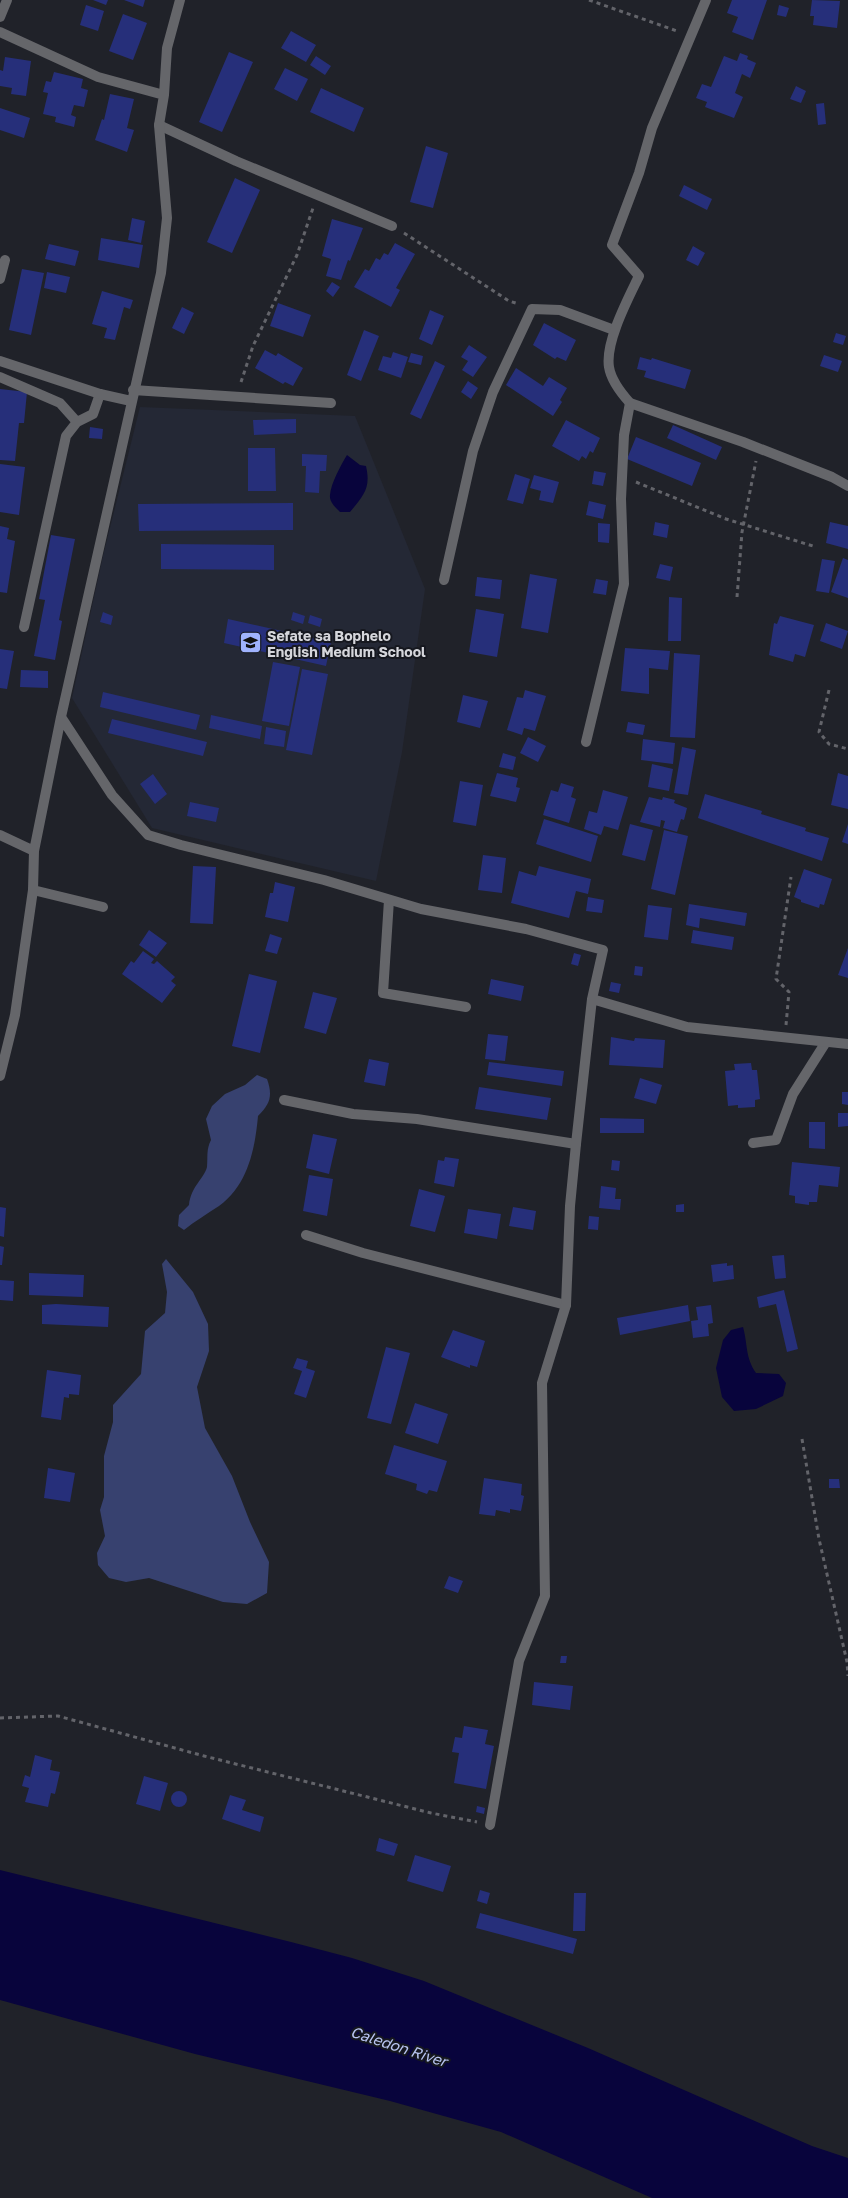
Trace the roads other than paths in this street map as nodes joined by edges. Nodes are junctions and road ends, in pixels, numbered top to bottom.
1 (6, 0) edge
2 (180, 0) edge
3 (706, 0) edge
4 (0, 17) edge
5 (0, 32) edge
6 (164, 95) junction
7 (159, 125) junction
8 (392, 226) road end
9 (6, 260) dead end
10 (0, 279) edge
11 (614, 330) junction
12 (0, 361) edge
13 (0, 376) edge
14 (100, 394) junction
15 (132, 396) junction
16 (630, 402) junction
17 (331, 403) dead end
18 (77, 422) junction
19 (848, 486) edge
20 (444, 580) dead end
21 (24, 628) dead end
22 (61, 717) junction
23 (586, 742) dead end
24 (0, 835) edge
25 (34, 852) junction
26 (33, 890) junction
27 (389, 900) junction
28 (103, 907) dead end
29 (592, 998) junction
30 (466, 1007) dead end
31 (826, 1042) junction
32 (848, 1044) edge
33 (0, 1076) edge
34 (284, 1100) dead end
35 (753, 1143) dead end
36 (576, 1144) junction
37 (306, 1235) dead end
38 (566, 1305) junction
39 (490, 1825) road end

1 - 4 street
2 - 6 street
3 - 11 street
5 - 6 street
6 - 7 street
7 - 8 street
7 - 15 street
9 - 10 street
11 - 16 street
11 - 20 street
12 - 14 street
13 - 18 street
14 - 15 street
14 - 18 street
15 - 17 street
15 - 22 street
16 - 19 street
16 - 23 street
18 - 21 street
22 - 25 street
22 - 27 street
24 - 25 street
25 - 26 street
26 - 28 street
26 - 33 street
27 - 29 street
27 - 30 street
29 - 31 street
29 - 36 street
31 - 32 street
31 - 35 street
34 - 36 street
36 - 38 street
37 - 38 street
38 - 39 street

